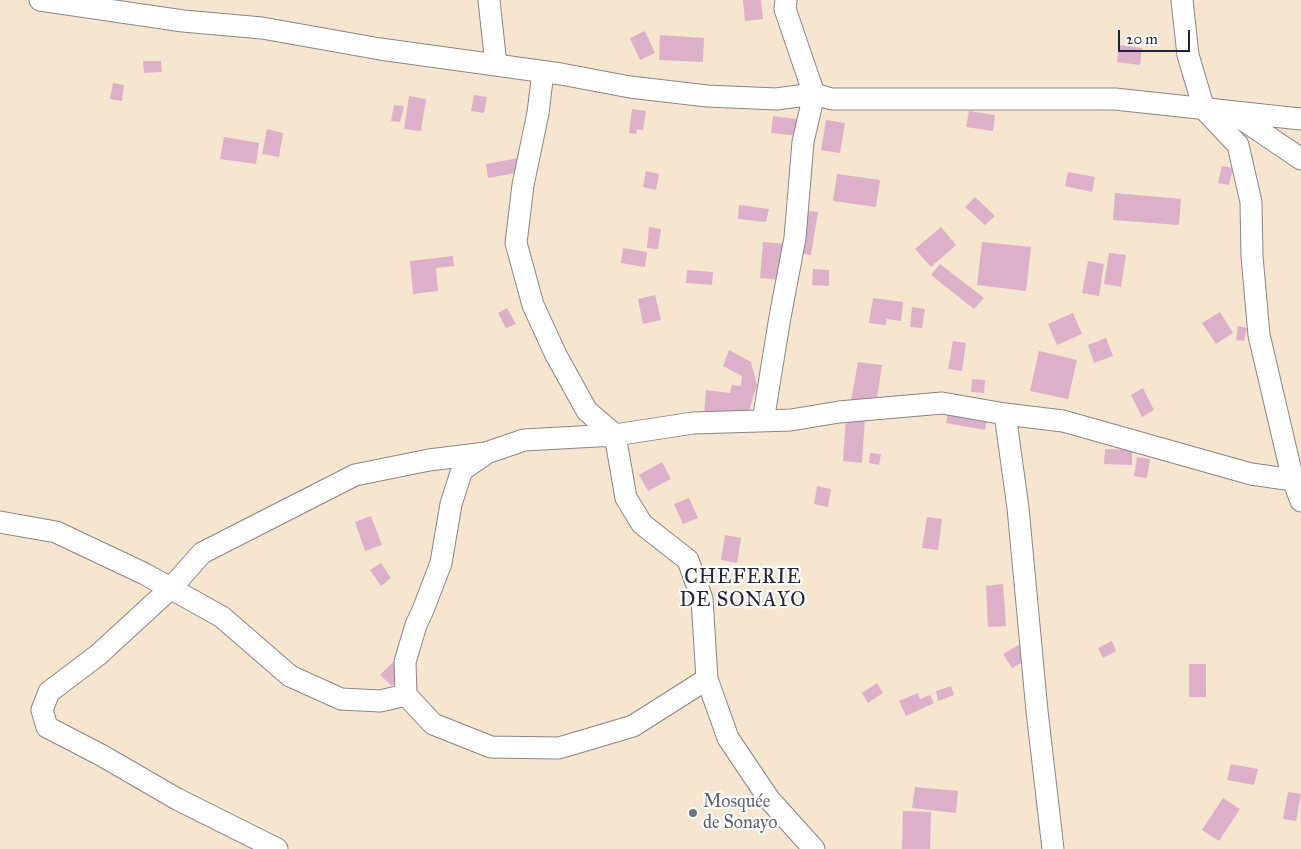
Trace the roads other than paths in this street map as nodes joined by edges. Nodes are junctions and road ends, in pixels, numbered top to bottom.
1 (40, 0) edge
2 (489, 0) edge
3 (786, 0) edge
4 (1182, 0) edge
5 (496, 65) junction
6 (543, 72) junction
7 (814, 94) junction
8 (1204, 109) junction
9 (1230, 111) junction
10 (1301, 119) edge
11 (1301, 160) edge
12 (1005, 414) junction
13 (763, 421) junction
14 (615, 435) junction
15 (486, 453) junction
16 (1293, 480) junction
17 (1301, 501) edge
18 (0, 522) edge
19 (171, 588) junction
20 (707, 679) junction
21 (406, 695) junction
22 (277, 849) edge
23 (814, 849) edge
24 (1053, 849) edge

1 - 5 street
2 - 5 street
3 - 7 street
4 - 8 street
5 - 6 street
6 - 7 street
6 - 14 street
7 - 8 street
7 - 13 street
8 - 9 street
8 - 16 street
9 - 10 street
9 - 11 street
12 - 13 street
12 - 16 street
12 - 24 street
13 - 14 street
14 - 15 street
14 - 20 street
15 - 19 street
15 - 21 street
16 - 17 street
18 - 19 street
19 - 21 street
19 - 22 street
20 - 21 street
20 - 23 street

